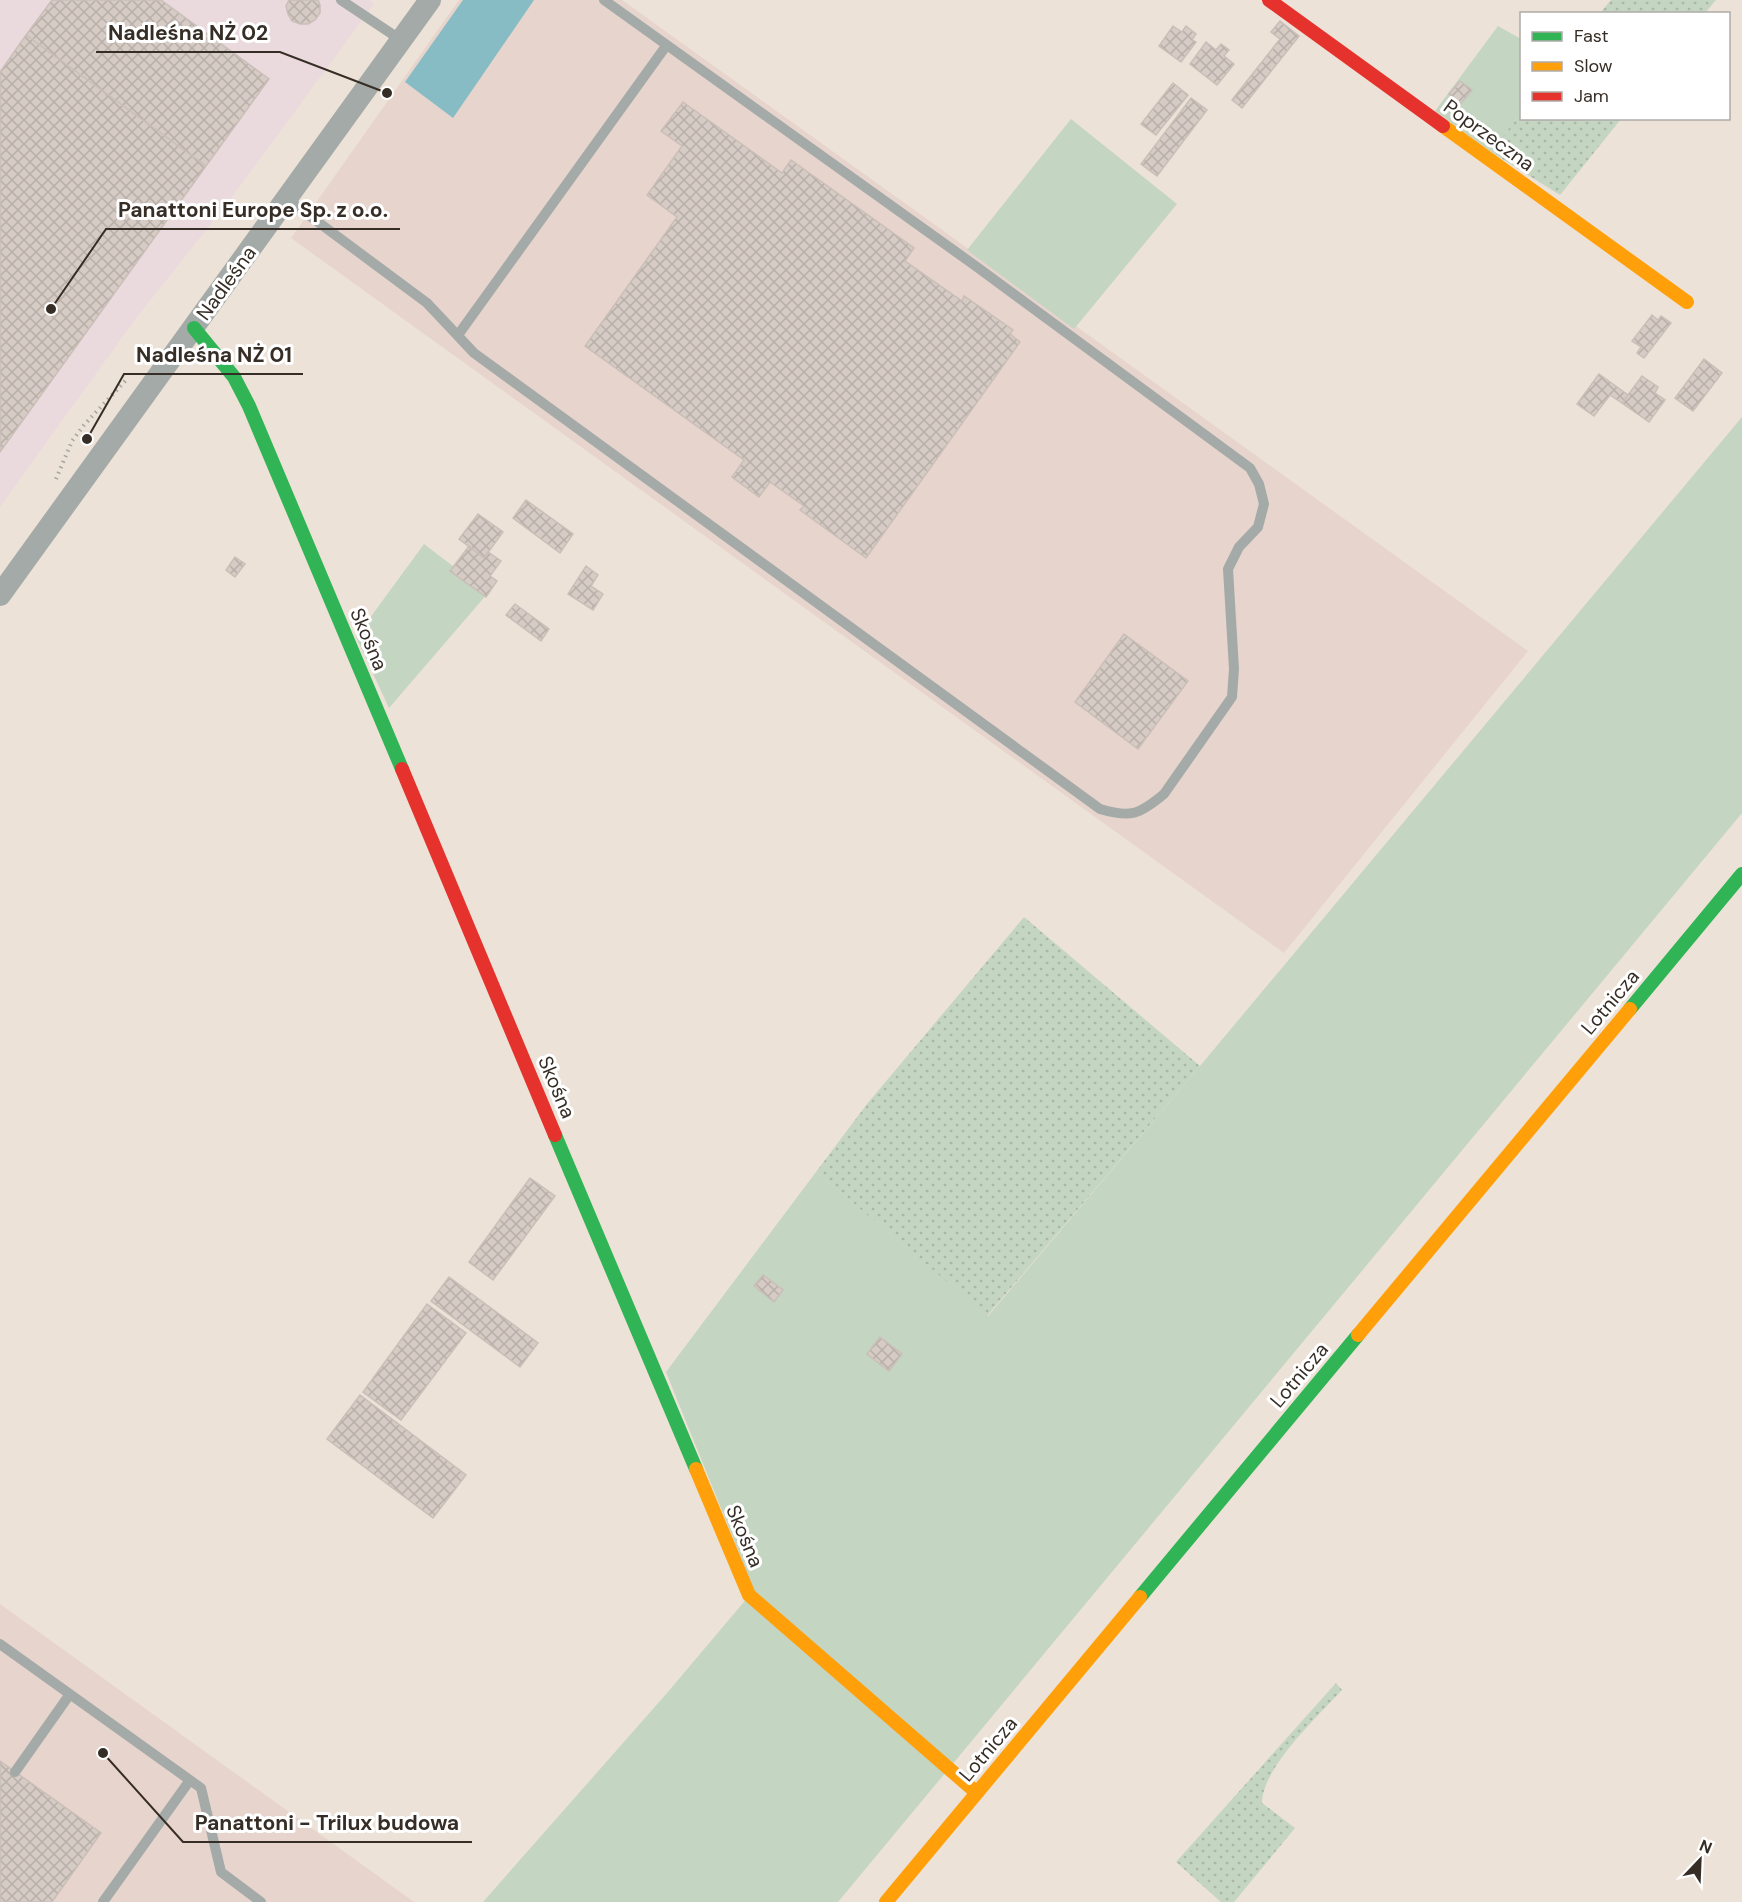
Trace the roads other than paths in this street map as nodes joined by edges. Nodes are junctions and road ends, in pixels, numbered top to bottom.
1 (341, 0) edge
2 (430, 0) edge
3 (604, 0) edge
4 (1269, 0) edge
5 (401, 40) junction
6 (666, 46) junction
7 (287, 199) junction
8 (1687, 302) dead end
9 (194, 328) junction
10 (458, 335) junction
11 (0, 596) edge
12 (1742, 874) edge
13 (0, 1644) edge
14 (70, 1694) junction
15 (15, 1772) dead end
16 (190, 1780) junction
17 (977, 1792) junction
18 (103, 1902) edge
19 (261, 1902) edge
20 (886, 1902) edge

1 - 5 lane
2 - 5 street, Nadleśna
3 - 6 lane
4 - 8 street, Poprzeczna
5 - 7 street, Nadleśna
6 - 10 lane
6 - 10 lane
7 - 9 street, Nadleśna
7 - 10 lane
9 - 11 street, Nadleśna
9 - 17 street, Skośna
12 - 17 street, Lotnicza
13 - 14 lane
14 - 15 lane
14 - 16 lane
16 - 18 lane
16 - 19 lane
17 - 20 street, Lotnicza

